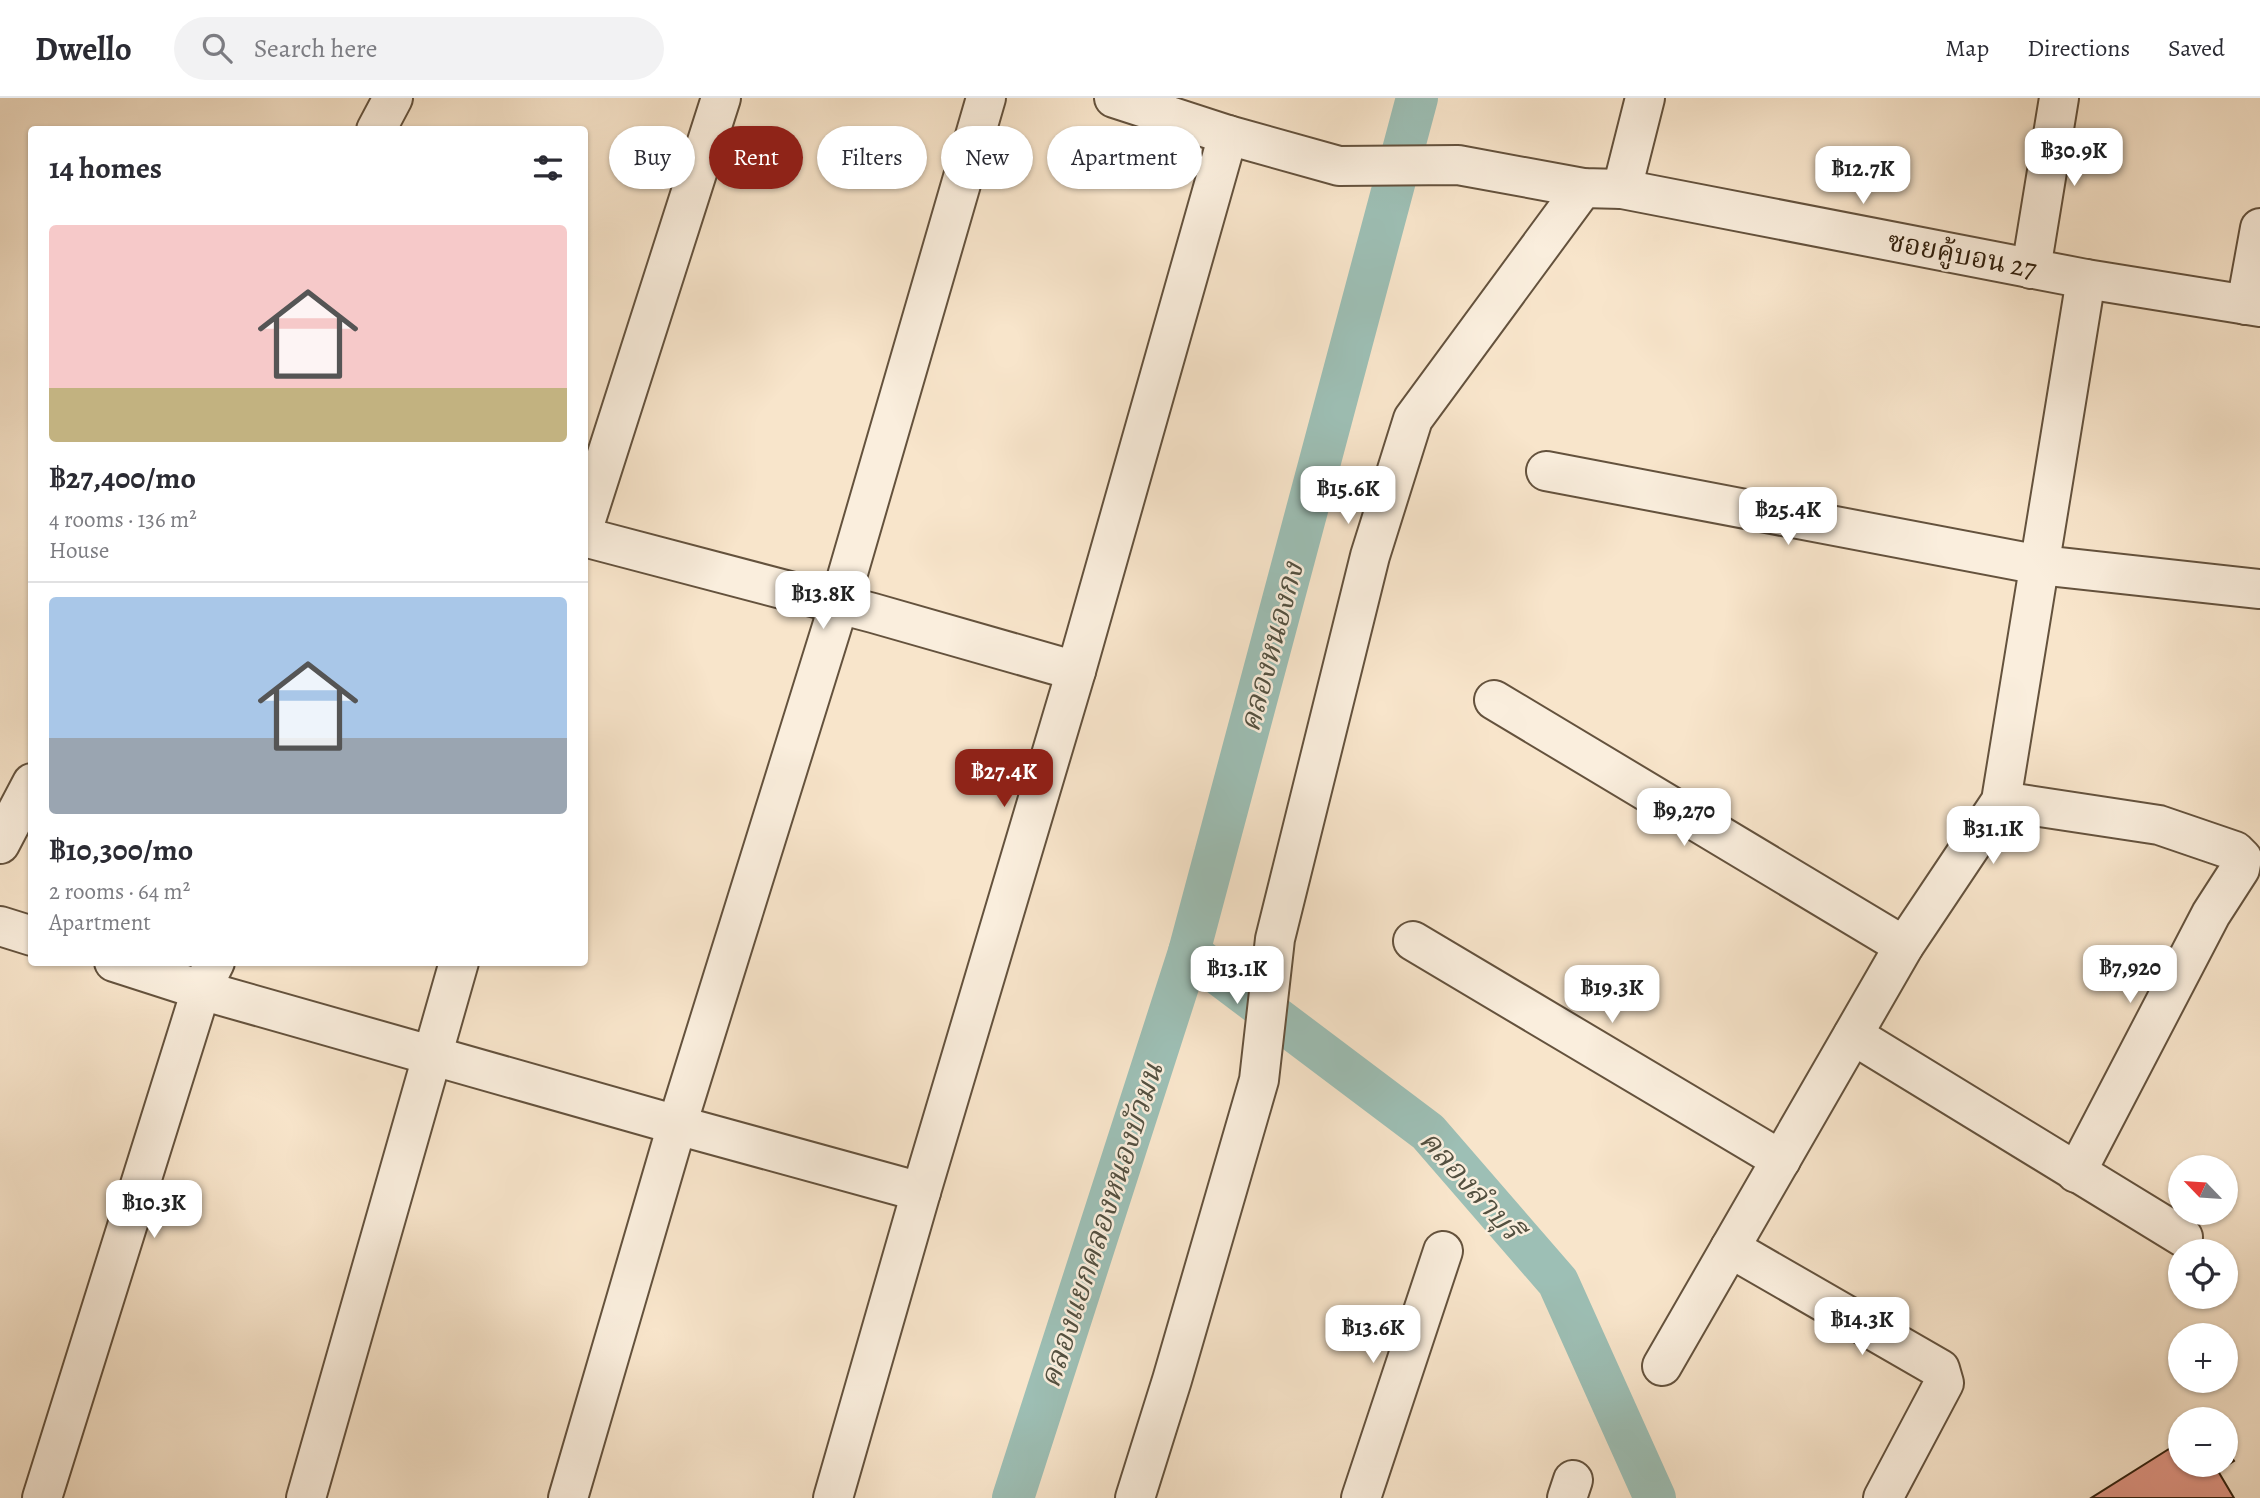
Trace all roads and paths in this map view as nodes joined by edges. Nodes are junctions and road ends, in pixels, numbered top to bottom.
1 (393, 98) edge
2 (721, 98) edge
3 (986, 98) edge
4 (1114, 98) edge
5 (1645, 98) edge
6 (2059, 98) edge
7 (378, 126) edge
8 (1228, 135) junction
9 (1583, 188) junction
10 (1622, 189) junction
11 (2260, 228) edge
12 (2031, 269) junction
13 (2086, 279) junction
14 (2253, 306) edge
15 (1546, 471) dead end
16 (588, 514) edge
17 (588, 538) edge
18 (2040, 565) junction
19 (2260, 589) edge
20 (839, 604) junction
21 (1076, 671) junction
22 (1494, 700) dead end
23 (28, 791) edge
24 (2001, 801) junction
25 (0, 844) edge
26 (0, 926) edge
27 (28, 935) edge
28 (1413, 941) dead end
29 (1904, 946) junction
30 (141, 966) edge
31 (458, 966) edge
32 (208, 976) edge
33 (1853, 1035) junction
34 (433, 1055) junction
35 (677, 1125) junction
36 (1781, 1160) junction
37 (2076, 1173) junction
38 (921, 1192) junction
39 (2183, 1237) dead end
40 (1730, 1248) junction
41 (1444, 1251) dead end
42 (1661, 1366) dead end
43 (42, 1498) edge
44 (306, 1498) edge
45 (568, 1498) edge
46 (833, 1498) edge
47 (1135, 1498) edge
48 (1361, 1498) edge
49 (1883, 1498) edge

1 - 7 street
2 - 16 street
3 - 20 street
4 - 8 street, ซอยคู้บอน 27
5 - 10 street
6 - 12 street
8 - 9 street, ซอยคู้บอน 27
8 - 21 street
9 - 10 street, ซอยคู้บอน 27
9 - 47 street
10 - 12 street, ซอยคู้บอน 27
11 - 14 street
12 - 13 street, ซอยคู้บอน 27
13 - 14 street, ซอยคู้บอน 27
13 - 18 street
15 - 18 street
17 - 20 street
18 - 19 street
18 - 24 street
20 - 21 street
20 - 35 street
21 - 38 street
22 - 29 street
23 - 25 street
24 - 29 street
24 - 37 street
26 - 27 street
28 - 36 street
29 - 33 street
30 - 32 street
31 - 34 street
32 - 34 street
32 - 43 street
33 - 36 street
33 - 37 street
34 - 35 street
34 - 44 street
35 - 38 street
35 - 45 street
36 - 40 street
37 - 39 street
38 - 46 street
40 - 42 street
40 - 49 street
41 - 48 street

